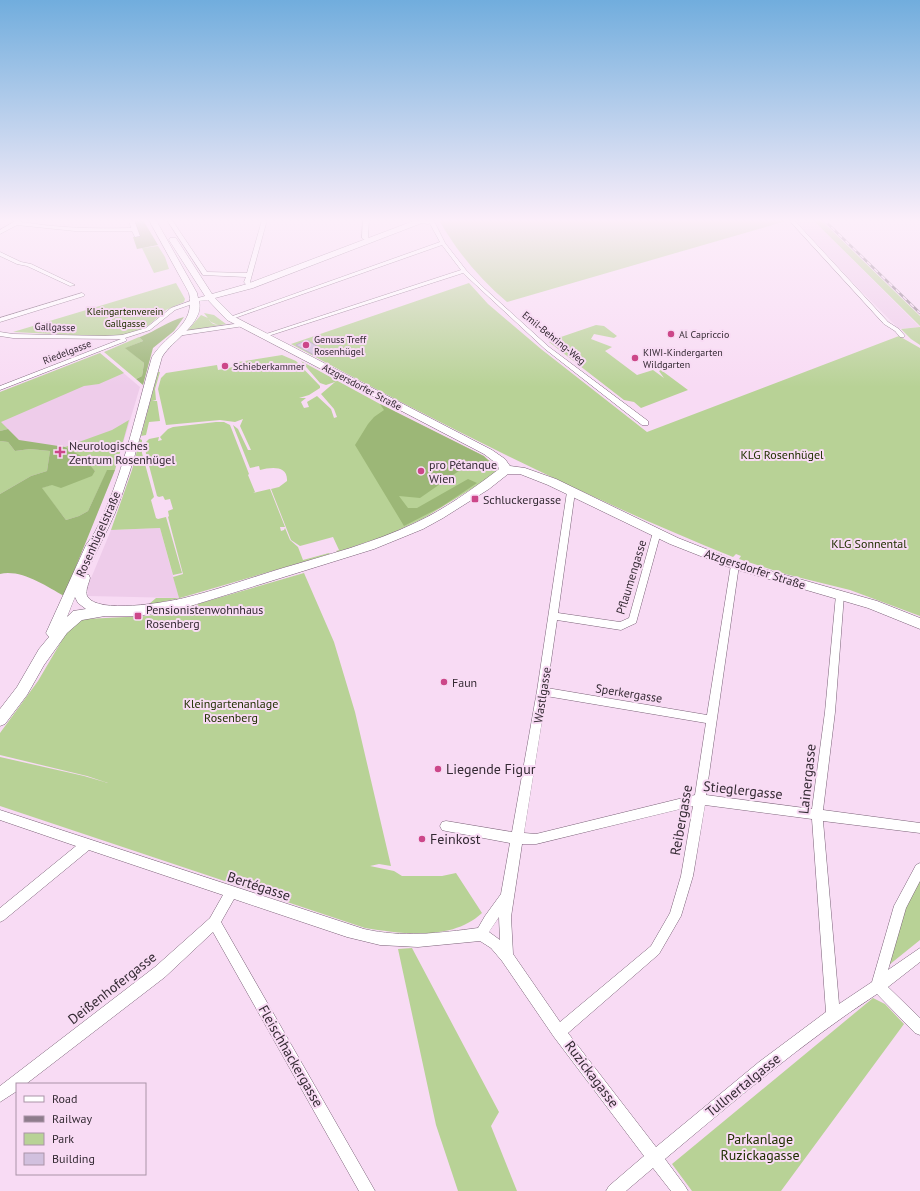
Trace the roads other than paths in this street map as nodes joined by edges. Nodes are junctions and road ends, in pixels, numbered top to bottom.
1 (250, 275) edge
2 (52, 276) edge
3 (183, 276) edge
4 (196, 276) edge
5 (277, 276) edge
6 (351, 276) edge
7 (450, 276) edge
8 (468, 276) edge
9 (842, 276) edge
10 (72, 285) dead end
11 (250, 286) junction
12 (82, 295) dead end
13 (209, 297) junction
14 (196, 300) junction
15 (230, 318) junction
16 (0, 320) edge
17 (242, 325) junction
18 (141, 332) junction
19 (0, 334) edge
20 (177, 334) junction
21 (264, 336) junction
22 (902, 336) dead end
23 (105, 338) junction
24 (115, 344) junction
25 (0, 388) edge
26 (645, 423) dead end
27 (474, 445) junction
28 (505, 470) junction
29 (552, 482) junction
30 (571, 492) junction
31 (657, 532) junction
32 (98, 539) junction
33 (735, 565) junction
34 (840, 595) junction
35 (105, 611) junction
36 (554, 616) junction
37 (920, 624) edge
38 (40, 661) junction
39 (542, 691) junction
40 (0, 720) edge
41 (712, 720) junction
42 (700, 799) junction
43 (816, 813) junction
44 (0, 815) edge
45 (446, 826) dead end
46 (920, 828) edge
47 (518, 838) junction
48 (86, 845) junction
49 (920, 869) edge
50 (231, 893) junction
51 (507, 896) junction
52 (0, 916) edge
53 (214, 922) junction
54 (482, 934) junction
55 (920, 954) edge
56 (507, 956) junction
57 (878, 986) junction
58 (833, 1015) junction
59 (920, 1028) edge
60 (559, 1032) junction
61 (0, 1095) edge
62 (655, 1157) junction
63 (367, 1191) edge
64 (614, 1191) edge
65 (680, 1191) edge

1 - 11 street
2 - 10 street
3 - 14 main road
4 - 13 main road, Atzgersdorfer Straße
5 - 11 main road
6 - 15 street
7 - 21 street
8 - 26 street, Emil-Behring-Weg
9 - 22 street
11 - 13 main road
12 - 16 street
13 - 14 main road
13 - 15 main road, Atzgersdorfer Straße
14 - 18 street, Gallgasse
14 - 20 main road, Rosenhügelstraße
15 - 17 main road, Atzgersdorfer Straße
17 - 20 street
17 - 21 main road, Atzgersdorfer Straße
18 - 23 street, Gallgasse
18 - 24 street, Riedelgasse
19 - 23 street, Gallgasse
20 - 32 main road, Rosenhügelstraße
21 - 27 main road, Atzgersdorfer Straße
23 - 24 street
24 - 25 street, Riedelgasse
27 - 28 main road, Atzgersdorfer Straße
27 - 29 main road, Atzgersdorfer Straße
28 - 29 main road, Atzgersdorfer Straße
28 - 35 main road
29 - 30 main road, Atzgersdorfer Straße
30 - 31 main road, Atzgersdorfer Straße
30 - 36 street, Wastlgasse
31 - 33 main road, Atzgersdorfer Straße
31 - 36 street, Pflaumengasse
32 - 35 main road
32 - 38 main road, Rosenhügelstraße
33 - 34 main road, Atzgersdorfer Straße
33 - 41 street, Reibergasse
34 - 37 main road, Atzgersdorfer Straße
34 - 43 street, Lainergasse
35 - 38 main road
36 - 39 street, Wastlgasse
38 - 40 main road, Rosenhügelstraße
39 - 41 street, Sperkergasse
39 - 47 street, Wastlgasse
41 - 42 street, Reibergasse
42 - 43 street, Stieglergasse
42 - 47 street, Stieglergasse
42 - 60 street, Reibergasse
43 - 46 street, Stieglergasse
43 - 58 street, Lainergasse
44 - 48 street, Bertégasse
45 - 47 street, Stieglergasse
47 - 51 street, Wastlgasse
48 - 50 street, Bertégasse
48 - 52 street
49 - 57 street
50 - 53 street, Deißenhofergasse
50 - 54 street, Bertégasse
51 - 54 street, Wastlgasse
51 - 56 street, Wastlgasse
53 - 61 street, Deißenhofergasse
53 - 63 street, Fleischhackergasse
54 - 56 street
55 - 57 street, Tullnertalgasse
56 - 60 street, Ruzickagasse
57 - 58 street, Tullnertalgasse
57 - 59 street
58 - 62 street, Tullnertalgasse
60 - 62 street, Ruzickagasse
62 - 64 street, Tullnertalgasse
62 - 65 street, Ruzickagasse

